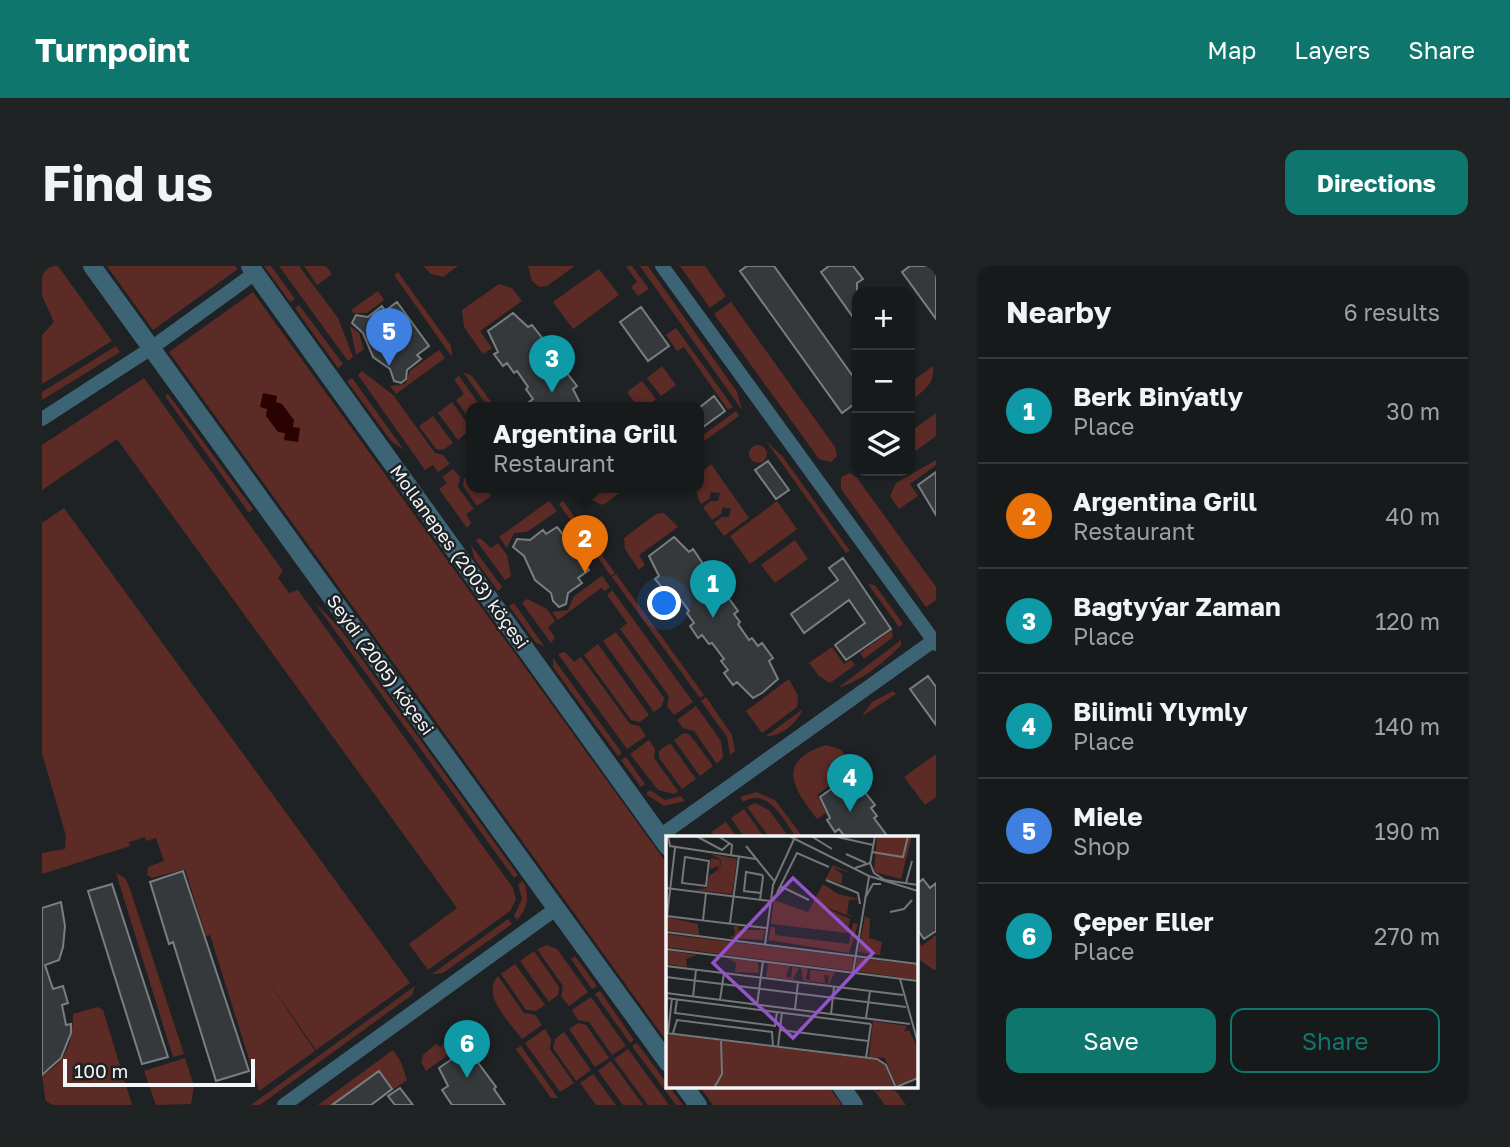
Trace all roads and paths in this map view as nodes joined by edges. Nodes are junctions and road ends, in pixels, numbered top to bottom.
1 (92, 266) edge
2 (662, 266) edge
3 (253, 270) edge
4 (150, 349) junction
5 (42, 419) edge
6 (935, 643) edge
7 (671, 836) edge
8 (664, 841) edge
9 (556, 908) junction
10 (666, 1060) edge
11 (685, 1088) edge
12 (842, 1088) edge
13 (285, 1105) edge
14 (698, 1105) edge
15 (854, 1105) edge

1 - 4 street, Seýdi (2005) köçesi
2 - 6 street
3 - 4 street
3 - 8 street, Mollanepes (2003) köçesi
4 - 5 street
4 - 9 street, Seýdi (2005) köçesi
6 - 7 street
9 - 10 street, Seýdi (2005) köçesi
9 - 13 street
11 - 14 street
12 - 15 street

